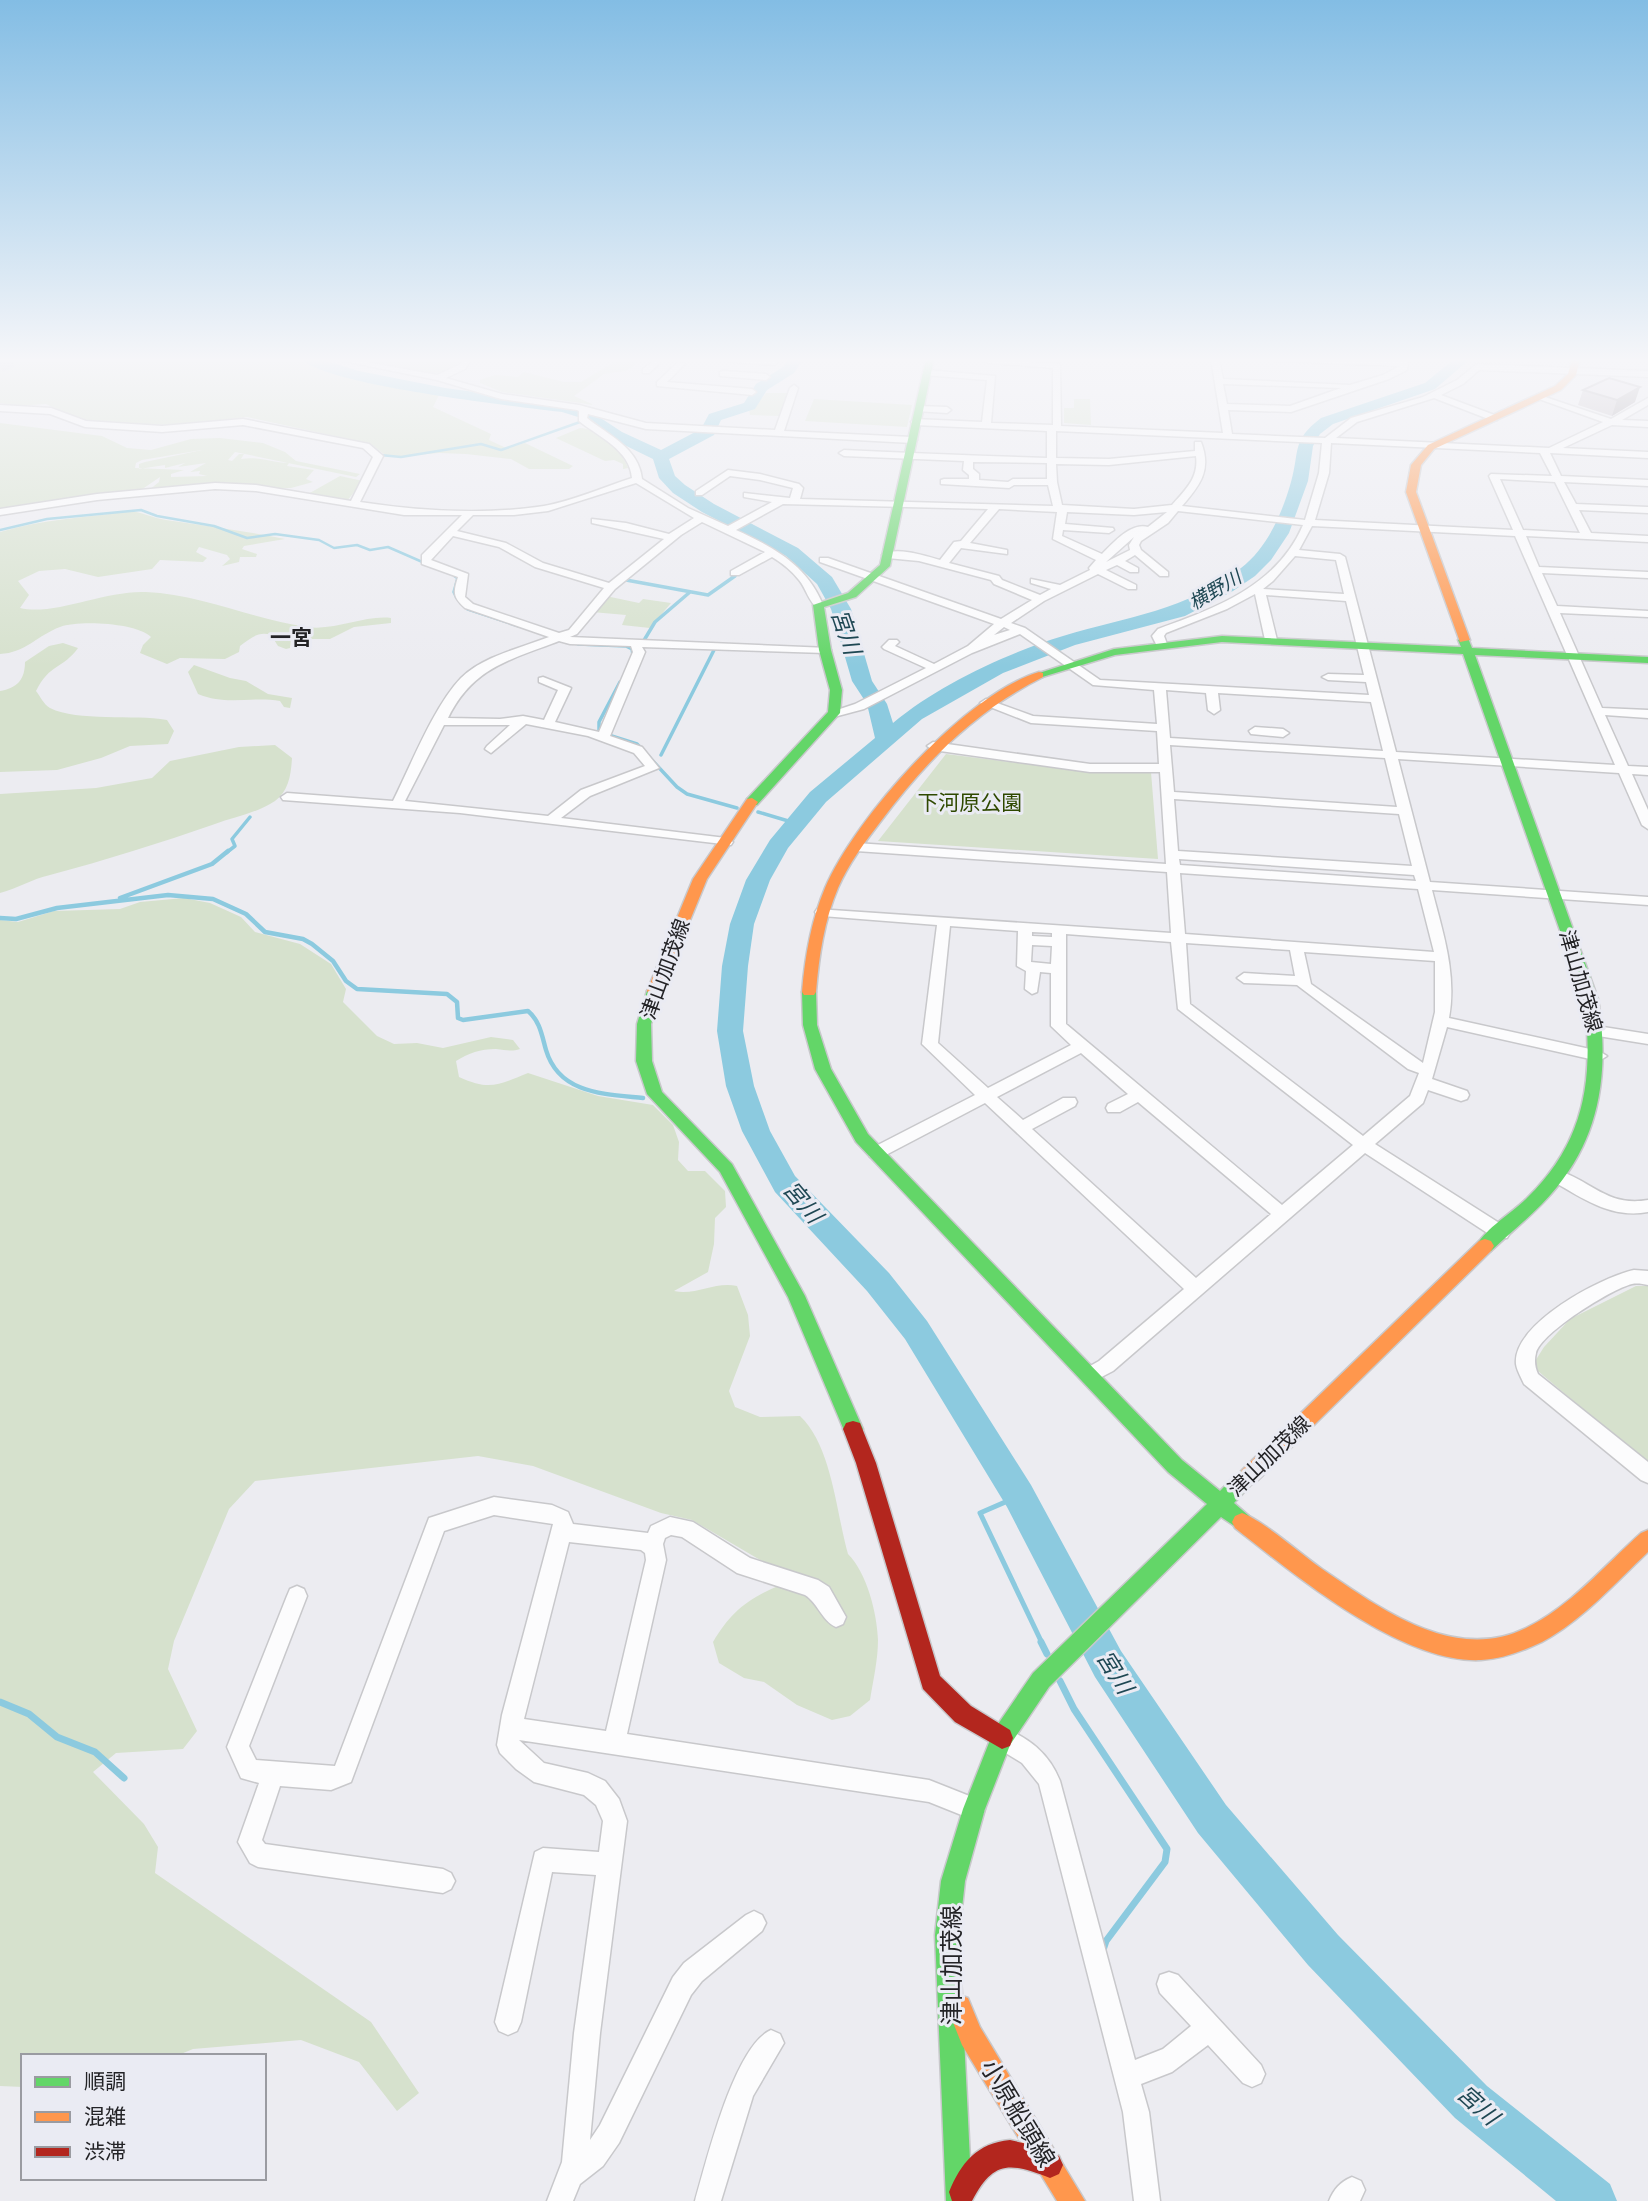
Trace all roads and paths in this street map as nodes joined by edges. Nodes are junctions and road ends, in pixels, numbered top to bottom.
1 (375, 462) edge
2 (632, 462) edge
3 (907, 462) edge
4 (940, 462) edge
5 (969, 462) edge
6 (1051, 462) edge
7 (1200, 462) edge
8 (1325, 462) edge
9 (1418, 462) edge
10 (1551, 462) edge
11 (938, 470) dead end
12 (1558, 479) junction
13 (636, 480) junction
14 (944, 482) dead end
15 (974, 482) junction
16 (1052, 482) junction
17 (1648, 484) edge
18 (699, 493) dead end
19 (747, 495) dead end
20 (781, 501) junction
21 (794, 501) junction
22 (355, 503) junction
23 (898, 504) junction
24 (996, 506) junction
25 (1573, 507) junction
26 (1060, 508) junction
27 (1175, 509) junction
28 (1648, 510) edge
29 (0, 512) edge
30 (469, 514) junction
31 (702, 518) junction
32 (596, 522) dead end
33 (1304, 523) junction
34 (1160, 524) junction
35 (1061, 527) junction
36 (730, 529) junction
37 (1426, 529) junction
38 (1108, 530) dead end
39 (452, 533) junction
40 (1518, 533) junction
41 (1587, 536) junction
42 (671, 538) junction
43 (1648, 539) edge
44 (1119, 542) junction
45 (963, 545) junction
46 (1135, 549) junction
47 (771, 552) junction
48 (1003, 552) dead end
49 (1294, 553) junction
50 (887, 555) junction
51 (1103, 559) junction
52 (450, 560) dead end
53 (824, 560) dead end
54 (1118, 561) junction
55 (943, 564) junction
56 (439, 567) junction
57 (475, 570) dead end
58 (1098, 570) junction
59 (1134, 570) dead end
60 (1536, 570) junction
61 (735, 572) dead end
62 (1164, 574) dead end
63 (1083, 575) junction
64 (1648, 575) edge
65 (463, 578) junction
66 (874, 578) junction
67 (1035, 581) dead end
68 (611, 587) junction
69 (1132, 587) dead end
70 (1059, 588) junction
71 (1256, 592) junction
72 (1351, 598) junction
73 (1040, 599) junction
74 (823, 604) junction
75 (495, 605) dead end
76 (1553, 609) junction
77 (482, 612) junction
78 (1648, 614) edge
79 (1003, 623) junction
80 (1023, 632) junction
81 (561, 639) junction
82 (1271, 640) junction
83 (893, 642) dead end
84 (635, 644) junction
85 (1161, 644) junction
86 (1363, 645) junction
87 (973, 648) junction
88 (825, 650) junction
89 (1468, 651) junction
90 (1572, 656) junction
91 (1648, 660) edge
92 (1065, 663) junction
93 (935, 668) junction
94 (1328, 677) dead end
95 (1372, 679) junction
96 (543, 680) dead end
97 (1281, 680) dead end
98 (1160, 687) junction
99 (1212, 690) junction
100 (1277, 694) junction
101 (1377, 699) junction
102 (986, 703) junction
103 (1273, 708) dead end
104 (1214, 710) dead end
105 (1598, 711) junction
106 (842, 712) junction
107 (1648, 714) edge
108 (523, 720) junction
109 (440, 721) junction
110 (548, 724) junction
111 (1255, 731) dead end
112 (1269, 732) junction
113 (1283, 733) dead end
114 (603, 734) junction
115 (1163, 734) junction
116 (933, 746) junction
117 (1273, 747) junction
118 (491, 750) dead end
119 (1391, 755) junction
120 (1507, 762) junction
121 (1165, 768) junction
122 (1622, 769) junction
123 (1648, 771) edge
124 (1168, 795) junction
125 (287, 797) dead end
126 (398, 803) junction
127 (1405, 811) junction
128 (552, 819) junction
129 (1648, 824) edge
130 (726, 842) junction
131 (856, 847) junction
132 (1172, 861) junction
133 (1422, 878) junction
134 (1554, 895) junction
135 (1648, 901) edge
136 (822, 912) junction
137 (944, 921) junction
138 (1025, 933) junction
139 (1059, 936) junction
140 (1177, 938) junction
141 (1296, 946) junction
142 (1443, 957) junction
143 (1033, 966) junction
144 (1059, 969) junction
145 (1244, 978) dead end
146 (1302, 981) junction
147 (1032, 989) dead end
148 (1442, 1021) junction
149 (1597, 1031) junction
150 (1648, 1039) edge
151 (1082, 1046) junction
152 (1600, 1056) junction
153 (1426, 1076) junction
154 (1139, 1095) junction
155 (1461, 1095) dead end
156 (986, 1096) junction
157 (1069, 1102) dead end
158 (1114, 1108) dead end
159 (1021, 1128) junction
160 (1364, 1145) junction
161 (876, 1153) junction
162 (1557, 1176) junction
163 (1648, 1206) edge
164 (1282, 1214) junction
165 (1501, 1233) junction
166 (1648, 1278) edge
167 (1195, 1287) junction
168 (1090, 1375) junction
169 (1648, 1474) edge
170 (1217, 1505) junction
171 (561, 1532) junction
172 (1648, 1539) edge
173 (652, 1546) junction
174 (297, 1596) dead end
175 (836, 1616) dead end
176 (513, 1728) junction
177 (1002, 1738) junction
178 (614, 1743) junction
179 (273, 1774) junction
180 (974, 1808) junction
181 (609, 1864) junction
182 (443, 1881) dead end
183 (754, 1923) dead end
184 (1169, 1984) dead end
185 (949, 1985) junction
186 (508, 2022) dead end
187 (1209, 2027) junction
188 (771, 2043) dead end
189 (1127, 2074) junction
190 (1252, 2074) dead end
191 (1050, 2165) junction
192 (571, 2174) junction
193 (560, 2201) edge
194 (708, 2201) edge
195 (959, 2201) edge
196 (1072, 2201) edge
197 (1147, 2201) edge

1 - 22 street
2 - 13 street
3 - 23 main road
4 - 11 street
5 - 15 street
6 - 16 street
7 - 27 street
8 - 33 street
9 - 37 main road, 津山加茂線
10 - 12 street
12 - 17 street
12 - 25 street
12 - 40 street
13 - 30 street
13 - 31 street
14 - 15 street
15 - 16 street
16 - 26 street
18 - 21 street
19 - 20 street
20 - 21 street
20 - 36 street
21 - 23 street
22 - 29 street
22 - 30 street
23 - 24 street
23 - 50 main road
24 - 26 street
24 - 45 street
25 - 28 street
25 - 41 street
26 - 27 street
26 - 35 street
27 - 33 street
27 - 34 street
30 - 39 street
31 - 36 street
31 - 42 street
32 - 42 street
33 - 37 street
33 - 49 street
34 - 44 street
34 - 46 street
35 - 38 street
35 - 51 street
36 - 47 street
37 - 40 street
37 - 89 main road, 津山加茂線
39 - 56 street
39 - 68 street
40 - 41 street
40 - 60 street
41 - 43 street
42 - 68 street
44 - 46 street
44 - 51 street
45 - 48 street
45 - 55 street
46 - 54 street
46 - 62 street
47 - 61 street
47 - 74 street
49 - 71 street
49 - 72 street
50 - 55 street
50 - 66 main road
51 - 63 street
52 - 56 street
53 - 66 street
54 - 58 street
54 - 59 street
55 - 73 street
56 - 65 street
57 - 65 street
58 - 63 street
58 - 69 street
60 - 64 street
60 - 76 street
63 - 70 street
65 - 77 street
66 - 74 main road
66 - 79 street
67 - 70 street
68 - 81 street
70 - 73 street
71 - 72 street
71 - 82 street
71 - 85 street
72 - 86 street
73 - 79 street
74 - 88 main road
75 - 77 street
76 - 78 street
76 - 90 street
77 - 81 street
79 - 80 street
79 - 87 street
80 - 87 street
80 - 92 street
81 - 84 street
81 - 109 street
82 - 85 main road
82 - 86 main road
83 - 93 street
84 - 88 street
84 - 114 street
85 - 92 main road
86 - 89 main road
86 - 95 street
87 - 93 street
88 - 106 main road
89 - 90 main road
89 - 120 main road, 津山加茂線
90 - 91 main road
90 - 105 street
92 - 98 street
92 - 102 main road
93 - 106 street
94 - 95 street
95 - 101 street
96 - 110 street
97 - 100 street
98 - 99 street
98 - 115 street
99 - 100 street
99 - 104 street
100 - 101 street
100 - 103 street
101 - 119 street
102 - 115 street
102 - 116 main road
105 - 107 street
105 - 122 street
106 - 130 main road, 津山加茂線
108 - 109 street
108 - 110 street
108 - 118 street
109 - 126 street
110 - 114 street
111 - 112 street
112 - 113 street
112 - 117 street
114 - 128 street
115 - 117 street
115 - 121 street
116 - 121 street
116 - 131 main road
117 - 119 street
119 - 120 street
119 - 127 street
120 - 122 street
120 - 134 main road, 津山加茂線
121 - 124 street
122 - 123 street
122 - 129 street
124 - 127 street
124 - 132 street
125 - 126 street
126 - 128 street
127 - 133 street
128 - 130 street
130 - 177 main road, 津山加茂線
131 - 132 street
131 - 136 main road
132 - 133 street
132 - 140 street
133 - 134 street
133 - 142 street
134 - 135 street
134 - 149 main road, 津山加茂線
136 - 137 street
136 - 161 main road
137 - 138 street
137 - 156 street
138 - 139 street
138 - 143 street
139 - 140 street
139 - 144 street
140 - 141 street
140 - 160 street
141 - 142 street
141 - 146 street
142 - 148 street
143 - 144 street
143 - 147 street
144 - 151 street
145 - 146 street
146 - 153 street
148 - 152 street
148 - 153 street
149 - 150 street
149 - 152 main road, 津山加茂線
151 - 154 street
151 - 156 street
152 - 162 main road, 津山加茂線
153 - 155 street
153 - 160 street
154 - 158 street
154 - 164 street
156 - 159 street
156 - 161 street
157 - 159 street
159 - 167 street
160 - 164 street
160 - 165 street
161 - 168 main road
162 - 163 street
162 - 165 main road, 津山加茂線
164 - 167 street
165 - 170 main road, 津山加茂線
166 - 169 street
167 - 168 street
168 - 170 main road
170 - 172 main road
170 - 177 main road, 津山加茂線
171 - 173 street
171 - 176 street
171 - 179 street
173 - 175 street
173 - 178 street
174 - 179 street
176 - 178 street
176 - 181 street
177 - 180 main road, 津山加茂線
177 - 189 street
178 - 180 street
179 - 182 street
180 - 185 main road, 津山加茂線
181 - 186 street
181 - 192 street
183 - 192 street
184 - 187 street
185 - 191 main road, 小原船頭線
185 - 195 main road, 津山加茂線
187 - 189 street
187 - 190 street
188 - 194 street
189 - 197 street
191 - 195 main road
191 - 196 main road, 小原船頭線
192 - 193 street

